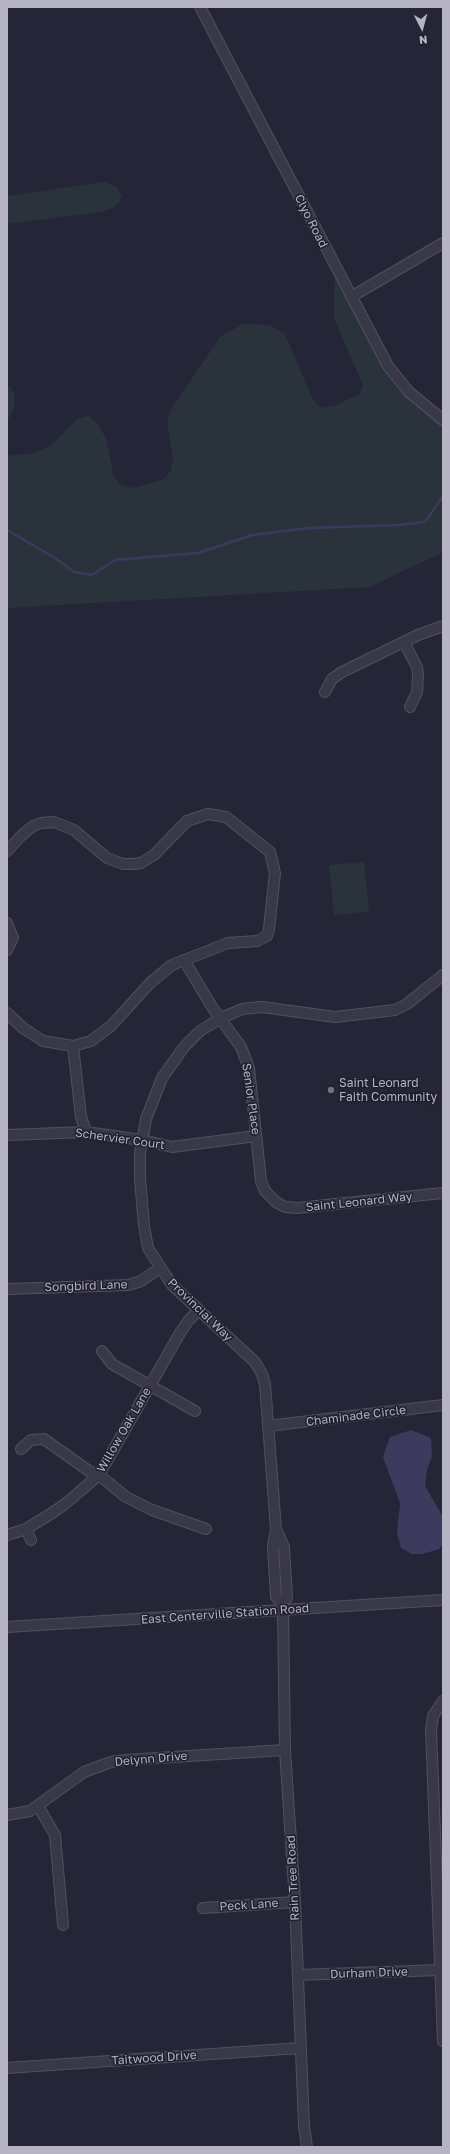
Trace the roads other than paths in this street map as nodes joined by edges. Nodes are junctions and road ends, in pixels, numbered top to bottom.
1 (200, 7) edge
2 (443, 243) edge
3 (351, 297) junction
4 (441, 419) edge
5 (443, 626) edge
6 (404, 642) junction
7 (325, 692) dead end
8 (410, 707) dead end
9 (7, 851) edge
10 (7, 923) edge
11 (7, 950) edge
12 (184, 960) junction
13 (443, 975) edge
14 (7, 1013) edge
15 (221, 1018) junction
16 (73, 1046) junction
17 (86, 1132) junction
18 (7, 1135) edge
19 (256, 1136) junction
20 (142, 1140) junction
21 (443, 1193) edge
22 (276, 1202) joint
23 (160, 1268) junction
24 (7, 1289) edge
25 (199, 1310) junction
26 (102, 1351) dead end
27 (151, 1385) junction
28 (443, 1406) edge
29 (195, 1411) dead end
30 (268, 1426) junction
31 (21, 1449) dead end
32 (99, 1475) junction
33 (26, 1529) junction
34 (206, 1529) dead end
35 (7, 1535) edge
36 (31, 1540) dead end
37 (443, 1600) edge
38 (283, 1606) junction
39 (7, 1627) edge
40 (443, 1700) edge
41 (285, 1750) junction
42 (38, 1806) junction
43 (7, 1815) edge
44 (294, 1902) junction
45 (203, 1908) dead end
46 (63, 1925) dead end
47 (440, 1970) junction
48 (298, 1976) junction
49 (443, 2041) edge
50 (300, 2048) junction
51 (7, 2068) edge
52 (307, 2147) edge

1 - 3 street, Clyo Road
2 - 3 street
3 - 4 street, Clyo Road
5 - 6 street
6 - 7 street
6 - 8 street
9 - 12 street
10 - 11 street
12 - 15 street, Senior Place
12 - 16 street
13 - 15 street, Provincial Way
14 - 16 street
15 - 19 street, Senior Place
15 - 20 street, Provincial Way
16 - 17 street
17 - 18 street, Schervier Court
17 - 20 street, Schervier Court
19 - 20 street, Schervier Court
19 - 22 street, Senior Place
20 - 23 street, Provincial Way
21 - 22 street, Saint Leonard Way
23 - 24 street, Songbird Lane
23 - 25 street, Provincial Way
25 - 27 street, Willow Oak Lane
25 - 30 street, Provincial Way
26 - 27 street
27 - 29 street
27 - 32 street, Willow Oak Lane
28 - 30 street, Chaminade Circle
30 - 38 street, Provincial Way
31 - 32 street
32 - 33 street, Willow Oak Lane
32 - 34 street
33 - 35 street, Willow Oak Lane
33 - 36 street
37 - 38 street, East Centerville Station Road
38 - 39 street, East Centerville Station Road
38 - 41 street, Rain Tree Road
40 - 47 street
41 - 42 street, Delynn Drive
41 - 44 street, Rain Tree Road
42 - 43 street, Delynn Drive
42 - 46 street
44 - 45 street, Peck Lane
44 - 48 street, Rain Tree Road
47 - 48 street, Durham Drive
47 - 49 street
48 - 50 street, Rain Tree Road
50 - 51 street, Taitwood Drive
50 - 52 street, Rain Tree Road

